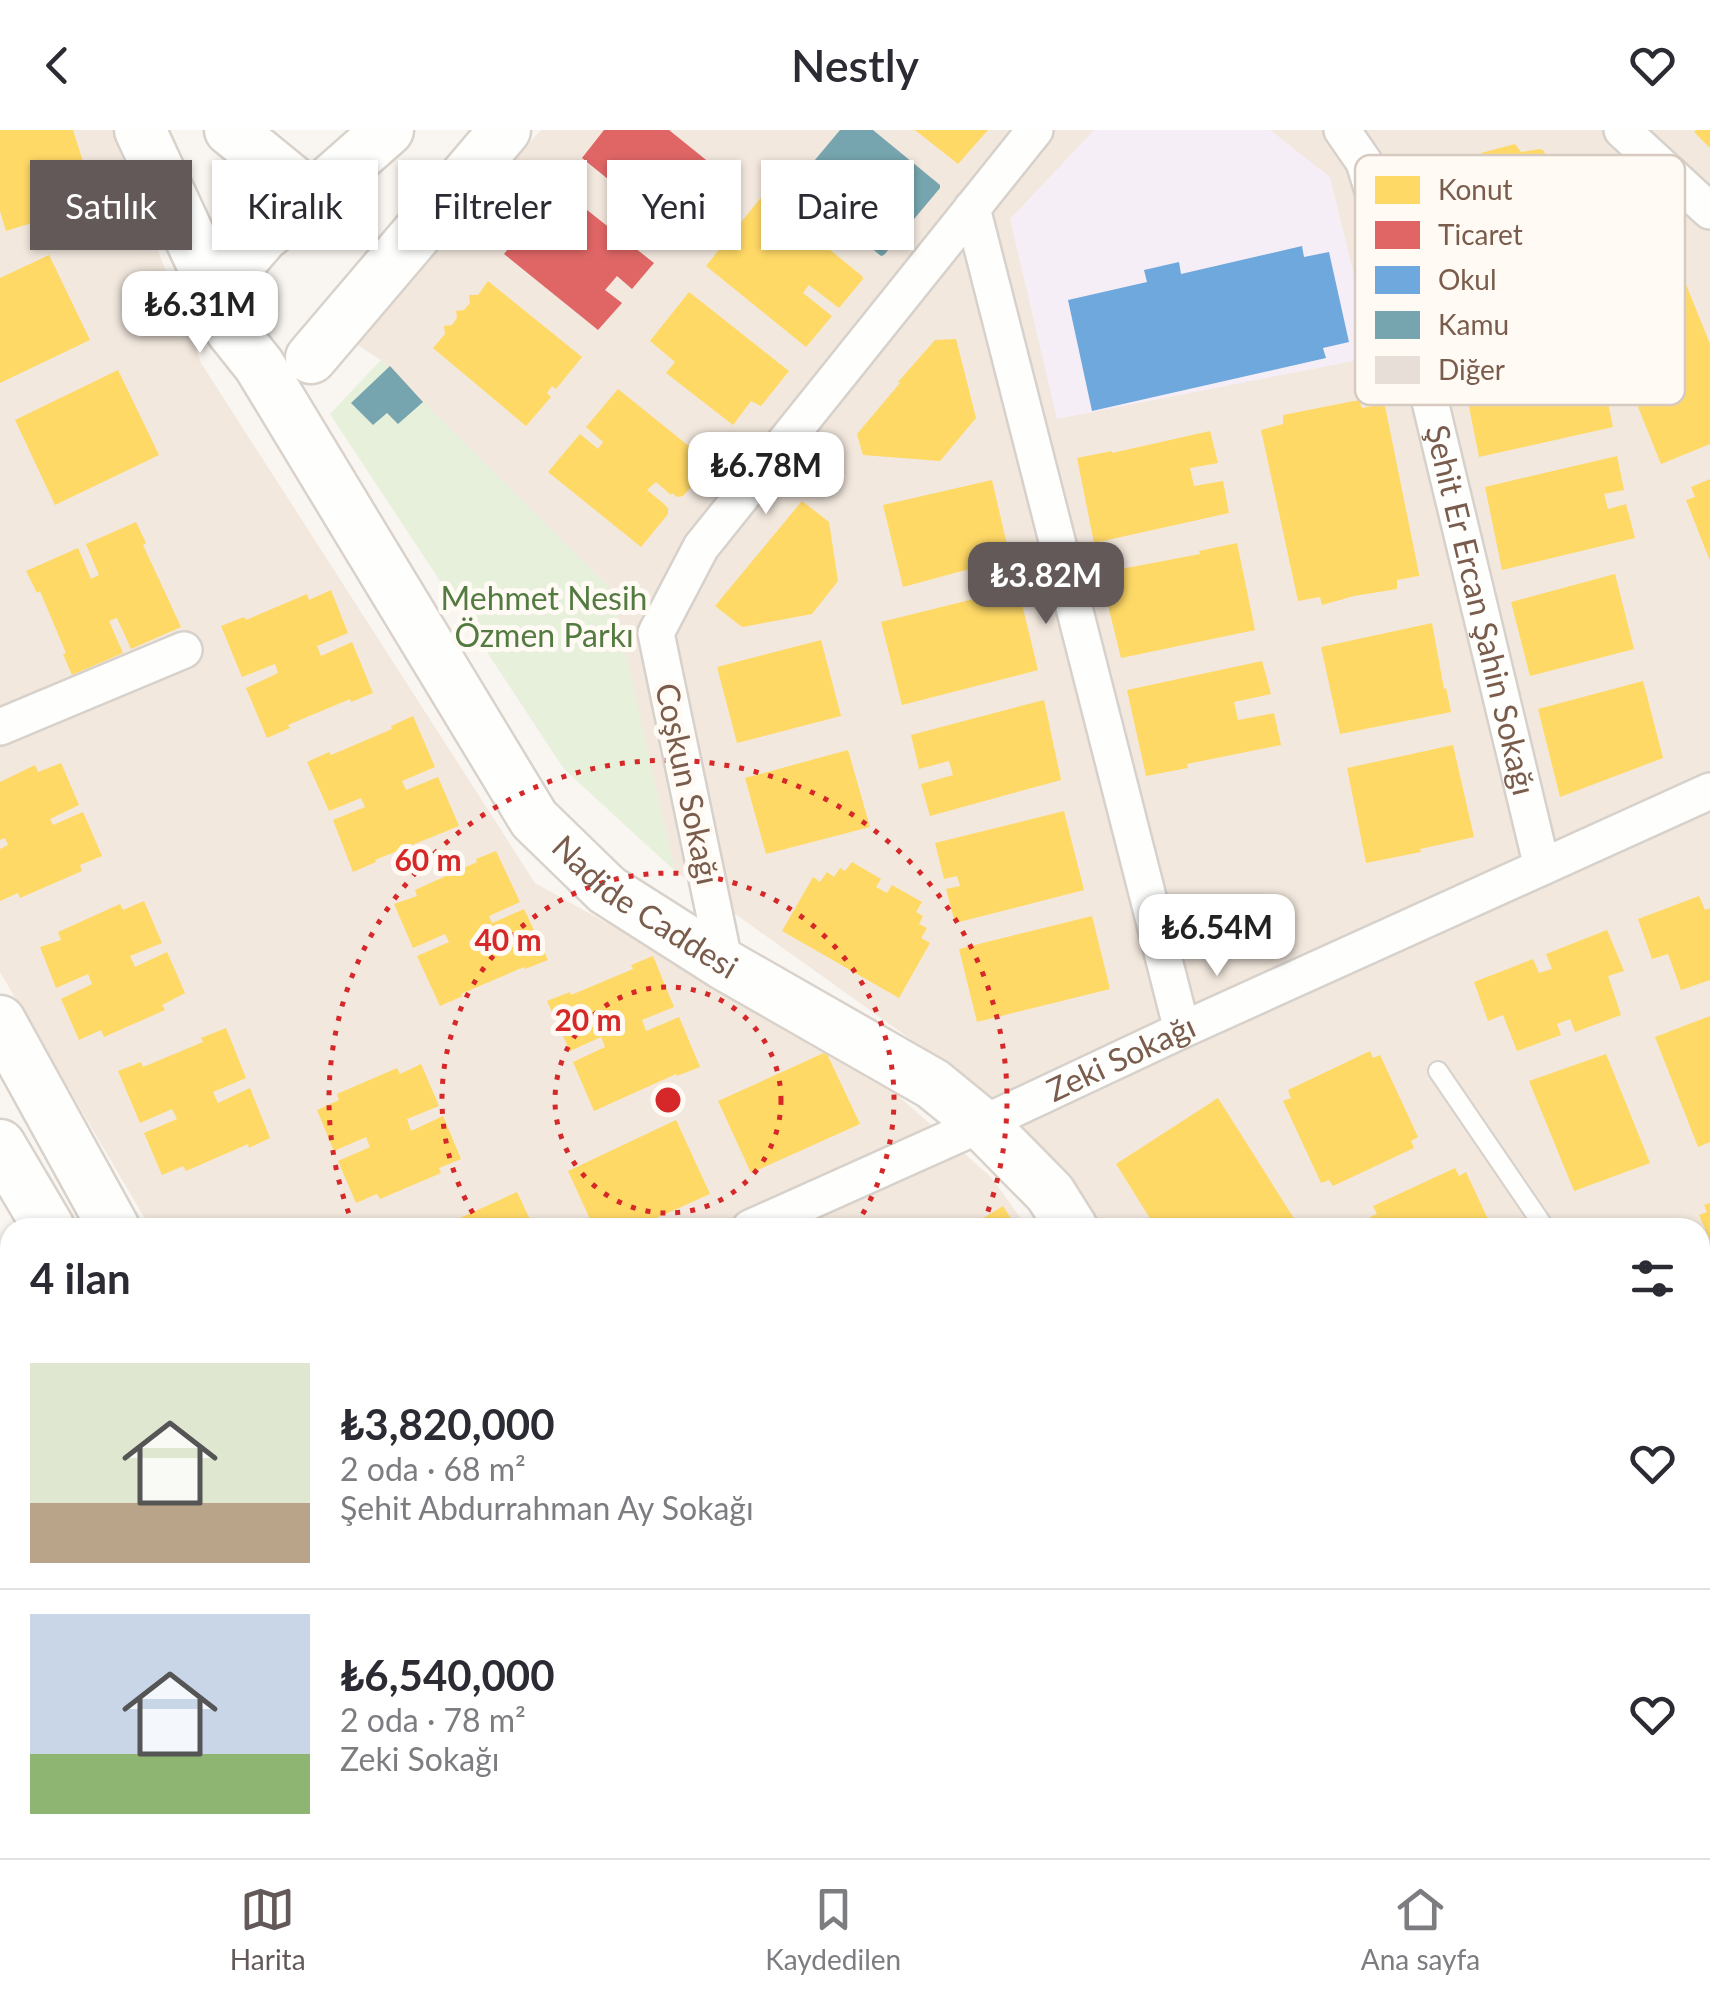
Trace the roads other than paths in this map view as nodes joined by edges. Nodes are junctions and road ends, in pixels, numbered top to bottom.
1 (140, 130) edge
2 (230, 130) edge
3 (388, 130) edge
4 (505, 130) edge
5 (1035, 130) edge
6 (1342, 130) edge
7 (1622, 130) edge
8 (1359, 155) edge
9 (1649, 155) edge
10 (267, 160) edge
11 (353, 160) edge
12 (1685, 188) edge
13 (972, 208) junction
14 (1710, 211) edge
15 (250, 250) edge
16 (220, 302) junction
17 (311, 358) junction
18 (258, 364) junction
19 (1430, 405) edge
20 (327, 477) junction
21 (184, 650) dead end
22 (0, 727) edge
23 (1710, 791) edge
24 (1542, 868) junction
25 (725, 965) junction
26 (0, 1022) edge
27 (1182, 1030) junction
28 (1438, 1071) dead end
29 (982, 1124) junction
30 (0, 1146) edge
31 (43, 1218) edge
32 (108, 1218) edge
33 (772, 1218) edge
34 (1066, 1218) edge
35 (1539, 1218) edge

1 - 16 main road, Nadide Caddesi
2 - 10 main road
3 - 11 main road
4 - 17 main road
5 - 13 street, Coşkun Sokağı
6 - 8 street, Şehit Er Ercan Şahin Sokağı
7 - 9 street
12 - 14 street
13 - 25 street, Coşkun Sokağı
13 - 27 street
15 - 16 main road
16 - 18 main road, Nadide Caddesi
17 - 18 main road
17 - 20 main road, Nadide Caddesi
18 - 20 main road, Nadide Caddesi
19 - 24 street, Şehit Er Ercan Şahin Sokağı
20 - 25 main road, Nadide Caddesi
21 - 22 street
23 - 24 street, Zeki Sokağı
24 - 27 street, Zeki Sokağı
25 - 29 main road, Nadide Caddesi
26 - 32 main road
27 - 29 street, Zeki Sokağı
28 - 35 lane
29 - 33 street, Zeki Sokağı
29 - 34 main road, Nadide Caddesi
30 - 31 main road

